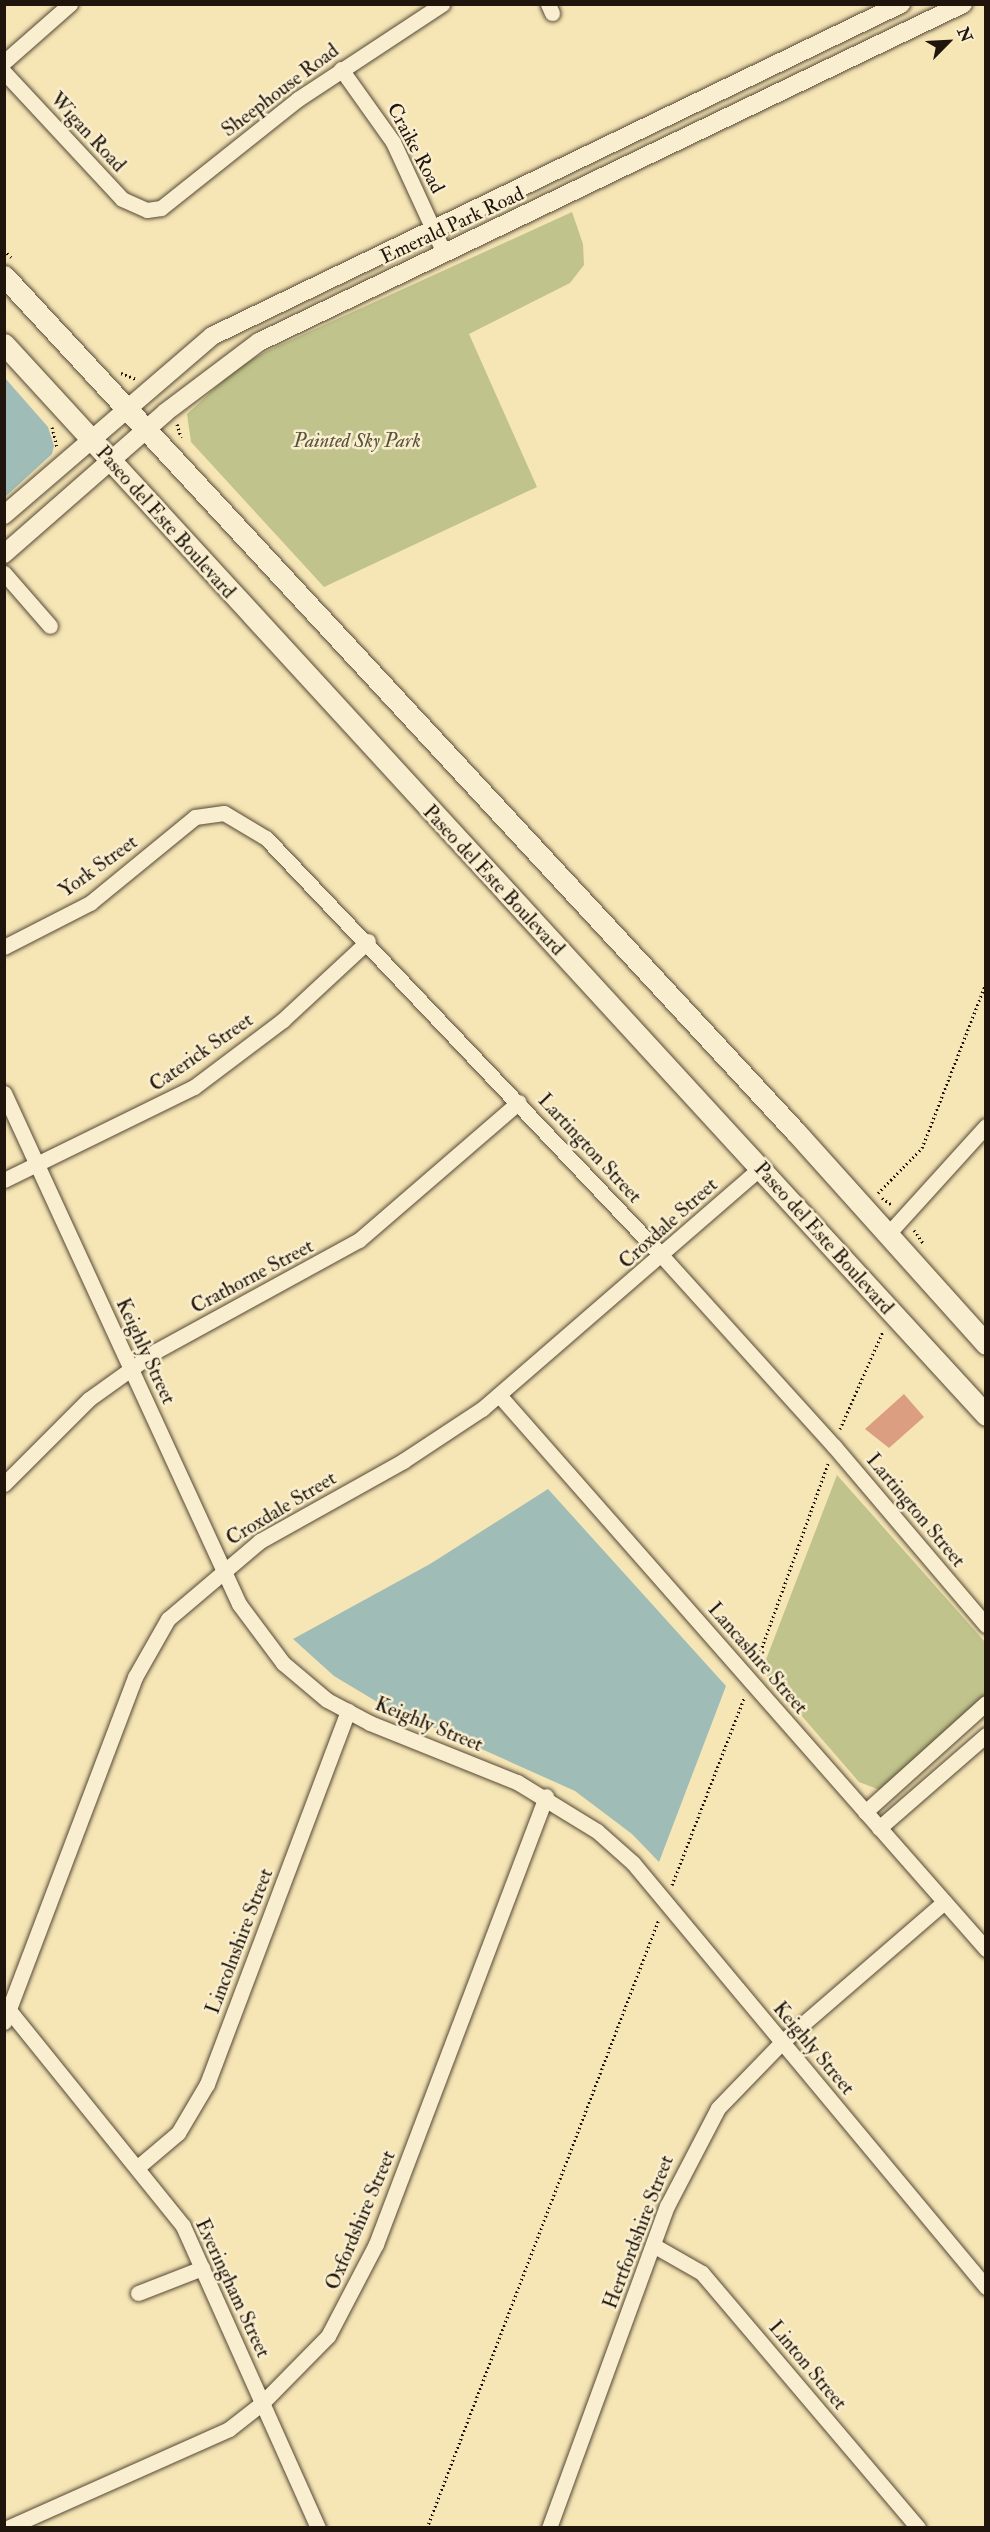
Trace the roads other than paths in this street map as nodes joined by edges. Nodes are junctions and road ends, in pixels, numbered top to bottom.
1 (70, 4) edge
2 (442, 4) edge
3 (901, 4) edge
4 (963, 4) edge
5 (4, 62) edge
6 (341, 69) junction
7 (4, 72) edge
8 (147, 210) joint
9 (432, 227) junction
10 (444, 253) junction
11 (4, 276) edge
12 (4, 344) edge
13 (128, 408) junction
14 (147, 429) junction
15 (92, 440) junction
16 (111, 462) junction
17 (4, 515) edge
18 (4, 554) edge
19 (4, 573) edge
20 (50, 626) dead end
21 (210, 811) joint
22 (369, 941) junction
23 (4, 947) edge
24 (4, 1093) edge
25 (519, 1102) junction
26 (983, 1134) edge
27 (37, 1167) junction
28 (760, 1168) junction
29 (4, 1180) edge
30 (888, 1234) junction
31 (663, 1257) junction
32 (986, 1344) edge
33 (131, 1370) junction
34 (499, 1395) junction
35 (986, 1415) edge
36 (4, 1484) edge
37 (224, 1568) junction
38 (986, 1625) edge
39 (986, 1703) edge
40 (348, 1711) junction
41 (986, 1735) edge
42 (546, 1796) junction
43 (865, 1812) junction
44 (879, 1828) junction
45 (944, 1902) junction
46 (986, 1949) edge
47 (6, 2012) edge
48 (782, 2042) junction
49 (139, 2166) junction
50 (653, 2245) junction
51 (202, 2268) junction
52 (986, 2287) edge
53 (138, 2293) dead end
54 (262, 2403) junction
55 (7, 2528) edge
56 (318, 2528) edge
57 (549, 2528) edge
58 (918, 2528) edge

1 - 5 street
2 - 6 street, Sheephouse Road
3 - 9 street
4 - 10 street, Emerald Park Road
6 - 8 street, Sheephouse Road
6 - 9 street, Craike Road
7 - 8 street, Wigan Road
9 - 10 street, Craike Road
9 - 13 street
10 - 14 street, Emerald Park Road
11 - 13 main road
12 - 15 main road, Paseo del Este Boulevard
13 - 14 main road
13 - 15 street
14 - 16 street, Emerald Park Road
14 - 30 main road
15 - 16 main road, Paseo del Este Boulevard
15 - 17 street
16 - 18 street, Emerald Park Road
16 - 28 main road, Paseo del Este Boulevard
19 - 20 street
21 - 22 street, Lartington Street
21 - 23 street, York Street
22 - 25 street, Lartington Street
22 - 27 street, Caterick Street
24 - 27 street, Keighly Street
25 - 31 street, Lartington Street
25 - 33 street, Crathorne Street
26 - 30 street
27 - 29 street, Caterick Street
27 - 33 street, Keighly Street
28 - 31 street, Croxdale Street
28 - 35 main road, Paseo del Este Boulevard
30 - 32 main road
31 - 34 street, Croxdale Street
31 - 38 street, Lartington Street
33 - 36 street, Crathorne Street
33 - 37 street, Keighly Street
34 - 37 street, Croxdale Street
34 - 43 street, Lancashire Street
37 - 40 street, Keighly Street
37 - 47 street, Croxdale Street
39 - 43 street
40 - 42 street, Keighly Street
40 - 49 street, Lincolnshire Street
41 - 44 street
42 - 48 street, Keighly Street
42 - 54 street, Oxfordshire Street
43 - 44 street, Lancashire Street
44 - 45 street, Lancashire Street
45 - 46 street, Lancashire Street
45 - 48 street, Hertfordshire Street
47 - 49 street, Everingham Street
48 - 50 street, Hertfordshire Street
48 - 52 street, Keighly Street
49 - 51 street, Everingham Street
50 - 57 street, Hertfordshire Street
50 - 58 street, Linton Street
51 - 53 street
51 - 54 street, Everingham Street
54 - 55 street, Oxfordshire Street
54 - 56 street, Everingham Street

